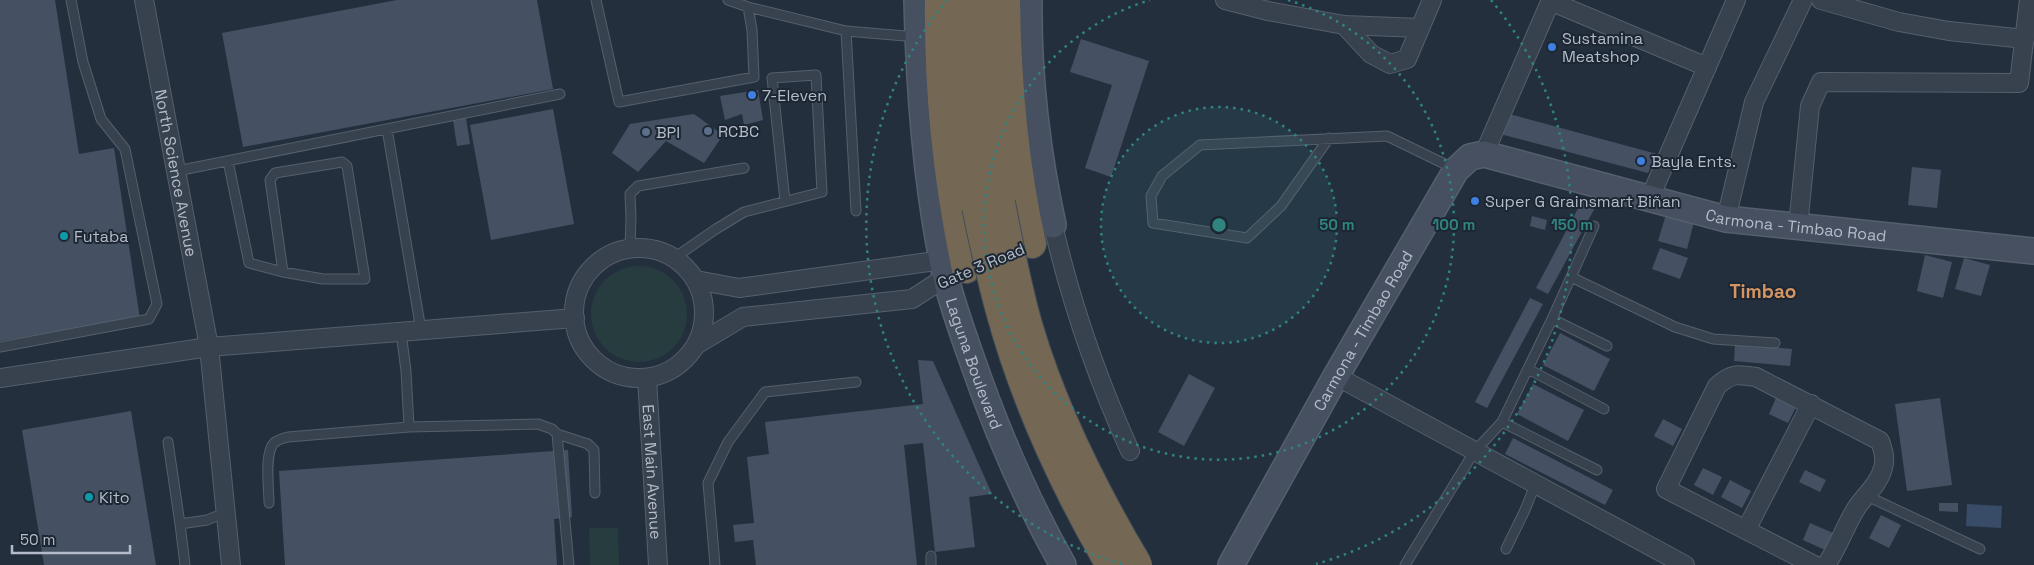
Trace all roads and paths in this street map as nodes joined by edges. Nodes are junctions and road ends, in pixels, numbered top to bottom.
1 (71, 0) edge
2 (144, 0) edge
3 (596, 0) edge
4 (728, 0) edge
5 (917, 0) edge
6 (939, 0) edge
7 (960, 0) edge
8 (984, 0) edge
9 (1006, 0) edge
10 (1029, 0) edge
11 (1225, 0) edge
12 (1432, 0) edge
13 (1550, 0) edge
14 (1736, 0) edge
15 (1803, 0) edge
16 (1821, 0) edge
17 (2030, 0) edge
18 (1270, 5) edge
19 (748, 7) junction
20 (1344, 25) junction
21 (1420, 28) junction
22 (846, 31) junction
23 (918, 37) junction
24 (2025, 39) junction
25 (1707, 67) junction
26 (560, 94) dead end
27 (388, 129) junction
28 (1329, 138) junction
29 (1484, 154) junction
30 (228, 161) junction
31 (744, 168) dead end
32 (1456, 170) junction
33 (177, 171) junction
34 (1649, 200) junction
35 (784, 201) junction
36 (989, 205) junction
37 (856, 210) dead end
38 (1726, 219) junction
39 (1594, 226) dead end
40 (1798, 226) junction
41 (1038, 232) junction
42 (630, 248) junction
43 (2034, 251) edge
44 (674, 258) junction
45 (954, 265) junction
46 (284, 272) junction
47 (1571, 277) junction
48 (696, 280) junction
49 (575, 318) junction
50 (1552, 319) junction
51 (421, 330) junction
52 (401, 332) junction
53 (1775, 343) dead end
54 (696, 345) junction
55 (1607, 346) dead end
56 (0, 347) edge
57 (209, 348) junction
58 (1528, 369) junction
59 (1336, 376) junction
60 (0, 378) edge
61 (647, 378) junction
62 (856, 382) dead end
63 (1811, 404) junction
64 (1604, 409) dead end
65 (1502, 422) junction
66 (409, 427) junction
67 (558, 434) junction
68 (168, 442) dead end
69 (1130, 451) dead end
70 (1474, 452) junction
71 (1597, 470) dead end
72 (1535, 484) junction
73 (595, 493) dead end
74 (1870, 494) junction
75 (269, 503) dead end
76 (227, 512) junction
77 (180, 524) junction
78 (1746, 530) junction
79 (1506, 549) dead end
80 (1980, 549) dead end
81 (1827, 564) edge
82 (184, 565) edge
83 (231, 565) edge
84 (569, 565) edge
85 (658, 565) edge
86 (715, 565) edge
87 (1063, 565) edge
88 (1110, 565) edge
89 (1138, 565) edge
90 (1231, 565) edge
91 (1405, 565) edge
92 (1685, 565) edge

1 - 56 lane
2 - 33 street, North Science Avenue
3 - 19 lane
4 - 19 lane
5 - 23 main road, Laguna Boulevard
6 - 45 highway
7 - 36 highway
8 - 36 highway
9 - 41 highway
10 - 41 main road
11 - 18 street
12 - 21 street
13 - 25 street
13 - 29 street
14 - 25 street
15 - 38 street
16 - 24 street
17 - 24 street
18 - 20 street
19 - 22 lane
20 - 21 street
20 - 21 street
22 - 23 lane
22 - 37 lane
23 - 45 main road, Laguna Boulevard
24 - 40 street
25 - 34 street
26 - 27 lane
27 - 30 lane
27 - 51 lane
28 - 28 lane
28 - 32 lane
29 - 32 main road, Carmona - Timbao Road
29 - 34 main road, Carmona - Timbao Road
30 - 33 lane
30 - 46 lane
31 - 42 lane
32 - 59 main road, Carmona - Timbao Road
33 - 57 street, North Science Avenue
34 - 38 main road, Carmona - Timbao Road
35 - 35 lane
35 - 44 lane
36 - 88 highway, bridge
36 - 89 highway, bridge
38 - 40 main road, Carmona - Timbao Road
39 - 47 lane
40 - 43 main road, Carmona - Timbao Road
41 - 45 main road, Gate 3 Road
41 - 69 street
42 - 44 street
42 - 49 street
44 - 48 street
45 - 48 street, Gate 3 Road
45 - 54 street, Gate 3 Road
45 - 87 main road, Laguna Boulevard
46 - 46 lane
47 - 50 lane
47 - 53 lane
48 - 54 street
49 - 51 street
49 - 61 street
50 - 55 lane
50 - 58 lane
51 - 52 street
52 - 57 street
52 - 66 lane
54 - 61 street
57 - 60 street
57 - 76 street, North Science Avenue
58 - 64 lane
58 - 65 lane
59 - 70 street
59 - 90 main road, Carmona - Timbao Road
61 - 85 street, East Main Avenue
62 - 86 lane
63 - 74 street
63 - 78 street
63 - 78 street
65 - 70 lane
65 - 71 lane
66 - 67 lane
66 - 75 lane
67 - 73 lane
67 - 84 lane
68 - 77 lane
70 - 72 street
70 - 91 lane
72 - 79 lane
72 - 92 street
74 - 80 lane
74 - 81 street
76 - 77 lane
76 - 83 street, North Science Avenue
77 - 82 lane
78 - 81 street

